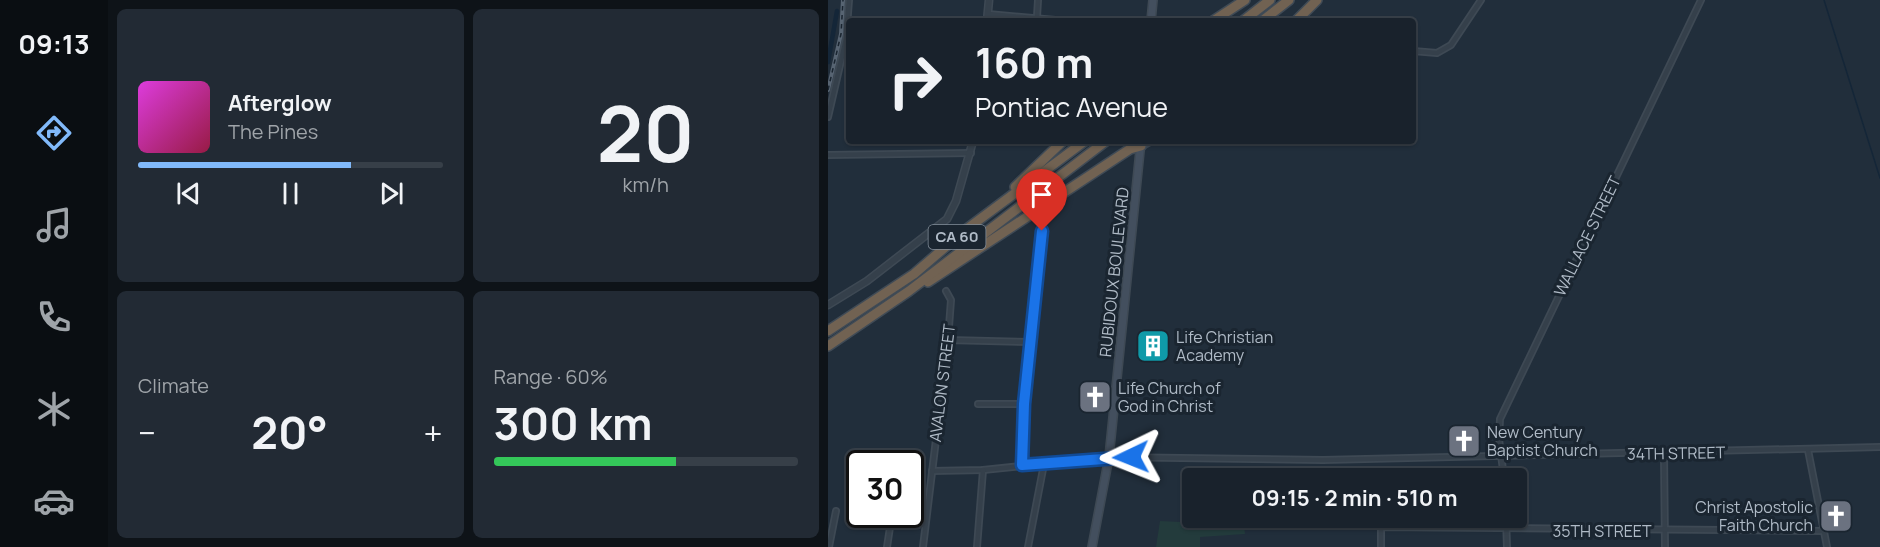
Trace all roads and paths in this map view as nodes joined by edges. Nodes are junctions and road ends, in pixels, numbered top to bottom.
1 (849, 0) edge
2 (989, 0) edge
3 (1038, 0) edge
4 (1153, 0) edge
5 (1245, 0) edge
6 (1270, 0) edge
7 (1289, 0) edge
8 (1317, 0) edge
9 (1481, 0) edge
10 (1701, 0) edge
11 (987, 17) edge
12 (1037, 17) junction
13 (848, 18) edge
14 (1044, 18) edge
15 (1151, 18) edge
16 (1218, 18) edge
17 (1247, 18) edge
18 (1266, 18) edge
19 (1299, 18) edge
20 (846, 39) edge
21 (1416, 51) edge
22 (828, 117) edge
23 (972, 144) edge
24 (1060, 144) edge
25 (1081, 144) edge
26 (1102, 144) edge
27 (1141, 144) edge
28 (970, 153) junction
29 (828, 156) edge
30 (964, 231) junction
31 (1042, 231) dead end
32 (909, 291) junction
33 (946, 291) dead end
34 (828, 305) edge
35 (828, 331) edge
36 (948, 340) junction
37 (1031, 342) junction
38 (828, 346) edge
39 (978, 404) dead end
40 (1024, 404) junction
41 (1880, 447) edge
42 (1808, 450) junction
43 (1664, 454) junction
44 (1503, 456) junction
45 (1109, 457) junction
46 (1044, 464) junction
47 (1022, 465) junction
48 (1504, 468) edge
49 (982, 470) junction
50 (932, 471) junction
51 (836, 511) dead end
52 (890, 528) edge
53 (1507, 530) junction
54 (1665, 531) junction
55 (1824, 531) junction
56 (829, 547) edge
57 (887, 547) edge
58 (923, 547) edge
59 (977, 547) edge
60 (1028, 547) edge
61 (1092, 547) edge
62 (1381, 547) edge
63 (1507, 547) edge
64 (1665, 547) edge
65 (1827, 547) edge

1 - 13 street
2 - 11 street
3 - 12 street
4 - 15 main road
5 - 16 highway
6 - 17 highway
7 - 18 highway
8 - 19 highway
9 - 21 street
10 - 44 street, WALLACE STREET
11 - 12 street
12 - 14 street
20 - 22 street
23 - 28 street
24 - 30 highway
25 - 30 highway, CA 60
26 - 32 highway, CA 60
27 - 32 highway
27 - 45 main road, RUBIDOUX BOULEVARD
28 - 29 street
28 - 34 street
30 - 35 highway, CA 60
31 - 37 street
32 - 38 highway, CA 60
33 - 36 street, AVALON STREET
36 - 37 street
36 - 50 street, AVALON STREET
37 - 40 street
39 - 40 street
40 - 47 street
41 - 42 street, 34TH STREET
42 - 43 street, 34TH STREET
42 - 55 street
43 - 44 street, 34TH STREET
43 - 54 street
44 - 45 street, 34TH STREET
44 - 48 street, WALLACE STREET
45 - 46 street, 34TH STREET
45 - 61 main road, RUBIDOUX BOULEVARD
46 - 47 street, 34TH STREET
46 - 60 street
47 - 49 street, 34TH STREET
49 - 50 street, 34TH STREET
49 - 59 street
50 - 58 street, AVALON STREET
51 - 56 street
52 - 57 street
53 - 54 street, 35TH STREET
53 - 62 street, 35TH STREET
53 - 63 street
54 - 55 street, 35TH STREET
54 - 64 street
55 - 65 street

